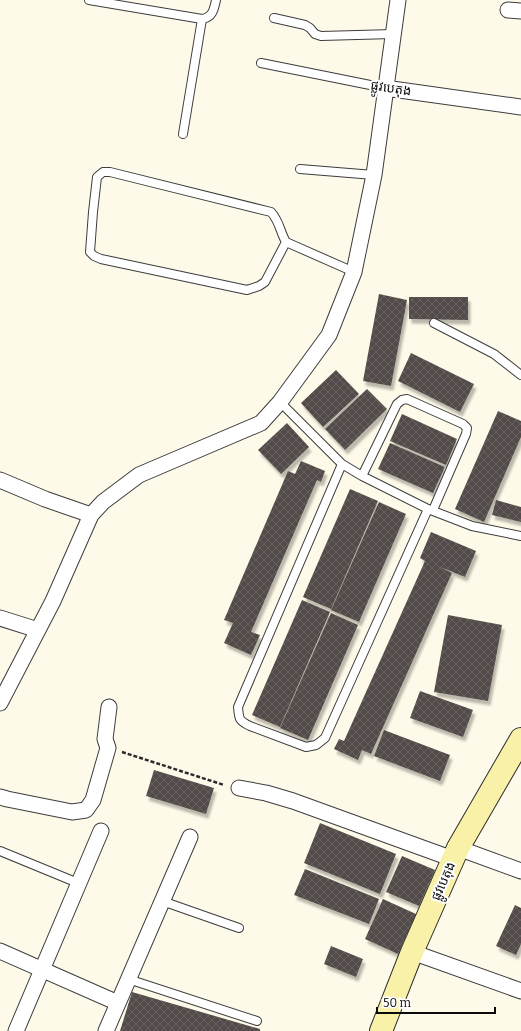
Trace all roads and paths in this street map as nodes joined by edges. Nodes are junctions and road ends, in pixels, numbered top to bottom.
1 (89, 0) edge
2 (216, 0) edge
3 (398, 0) edge
4 (274, 18) dead end
5 (202, 19) junction
6 (393, 34) junction
7 (261, 62) dead end
8 (385, 88) junction
9 (521, 107) edge
10 (183, 134) dead end
11 (300, 169) dead end
12 (374, 175) junction
13 (286, 242) junction
14 (354, 272) junction
15 (434, 323) dead end
16 (521, 375) edge
17 (280, 402) junction
18 (342, 464) junction
19 (362, 476) junction
20 (0, 480) edge
21 (430, 509) junction
22 (91, 515) junction
23 (521, 536) edge
24 (0, 618) edge
25 (38, 630) junction
26 (0, 703) edge
27 (109, 707) dead end
28 (521, 739) edge
29 (108, 748) junction
30 (238, 788) joint
31 (0, 797) edge
32 (101, 831) dead end
33 (190, 837) dead end
34 (0, 851) edge
35 (456, 853) junction
36 (521, 871) edge
37 (78, 883) junction
38 (162, 901) junction
39 (239, 928) dead end
40 (0, 951) edge
41 (412, 952) junction
42 (42, 970) junction
43 (128, 979) junction
44 (521, 991) edge
45 (118, 1003) junction
46 (257, 1021) dead end
47 (16, 1031) edge
48 (106, 1031) edge
49 (382, 1031) edge

1 - 5 lane
2 - 5 lane
3 - 6 street
4 - 6 lane
5 - 10 lane
6 - 8 street
7 - 8 lane, ផ្លូវបេតុង
8 - 9 street, ផ្លូវបេតុង
8 - 12 street
11 - 12 lane
12 - 14 street
13 - 13 lane
13 - 14 lane
14 - 17 street
15 - 16 lane
17 - 18 lane
17 - 22 street
18 - 19 lane
18 - 21 lane
19 - 21 lane
19 - 21 lane
20 - 22 street
21 - 23 lane
22 - 25 street
24 - 25 street
25 - 26 street
27 - 29 street
28 - 35 street, ផ្លូវបេតុង
29 - 30 path
29 - 31 street
30 - 35 street
32 - 37 street
33 - 38 street
34 - 37 lane
35 - 36 street
35 - 41 street, ផ្លូវបេតុង
37 - 42 street
38 - 39 lane
38 - 43 street
40 - 42 street
41 - 44 street
41 - 49 street, ផ្លូវបេតុង
42 - 45 street
42 - 47 street
43 - 45 street
43 - 46 lane
45 - 48 street

